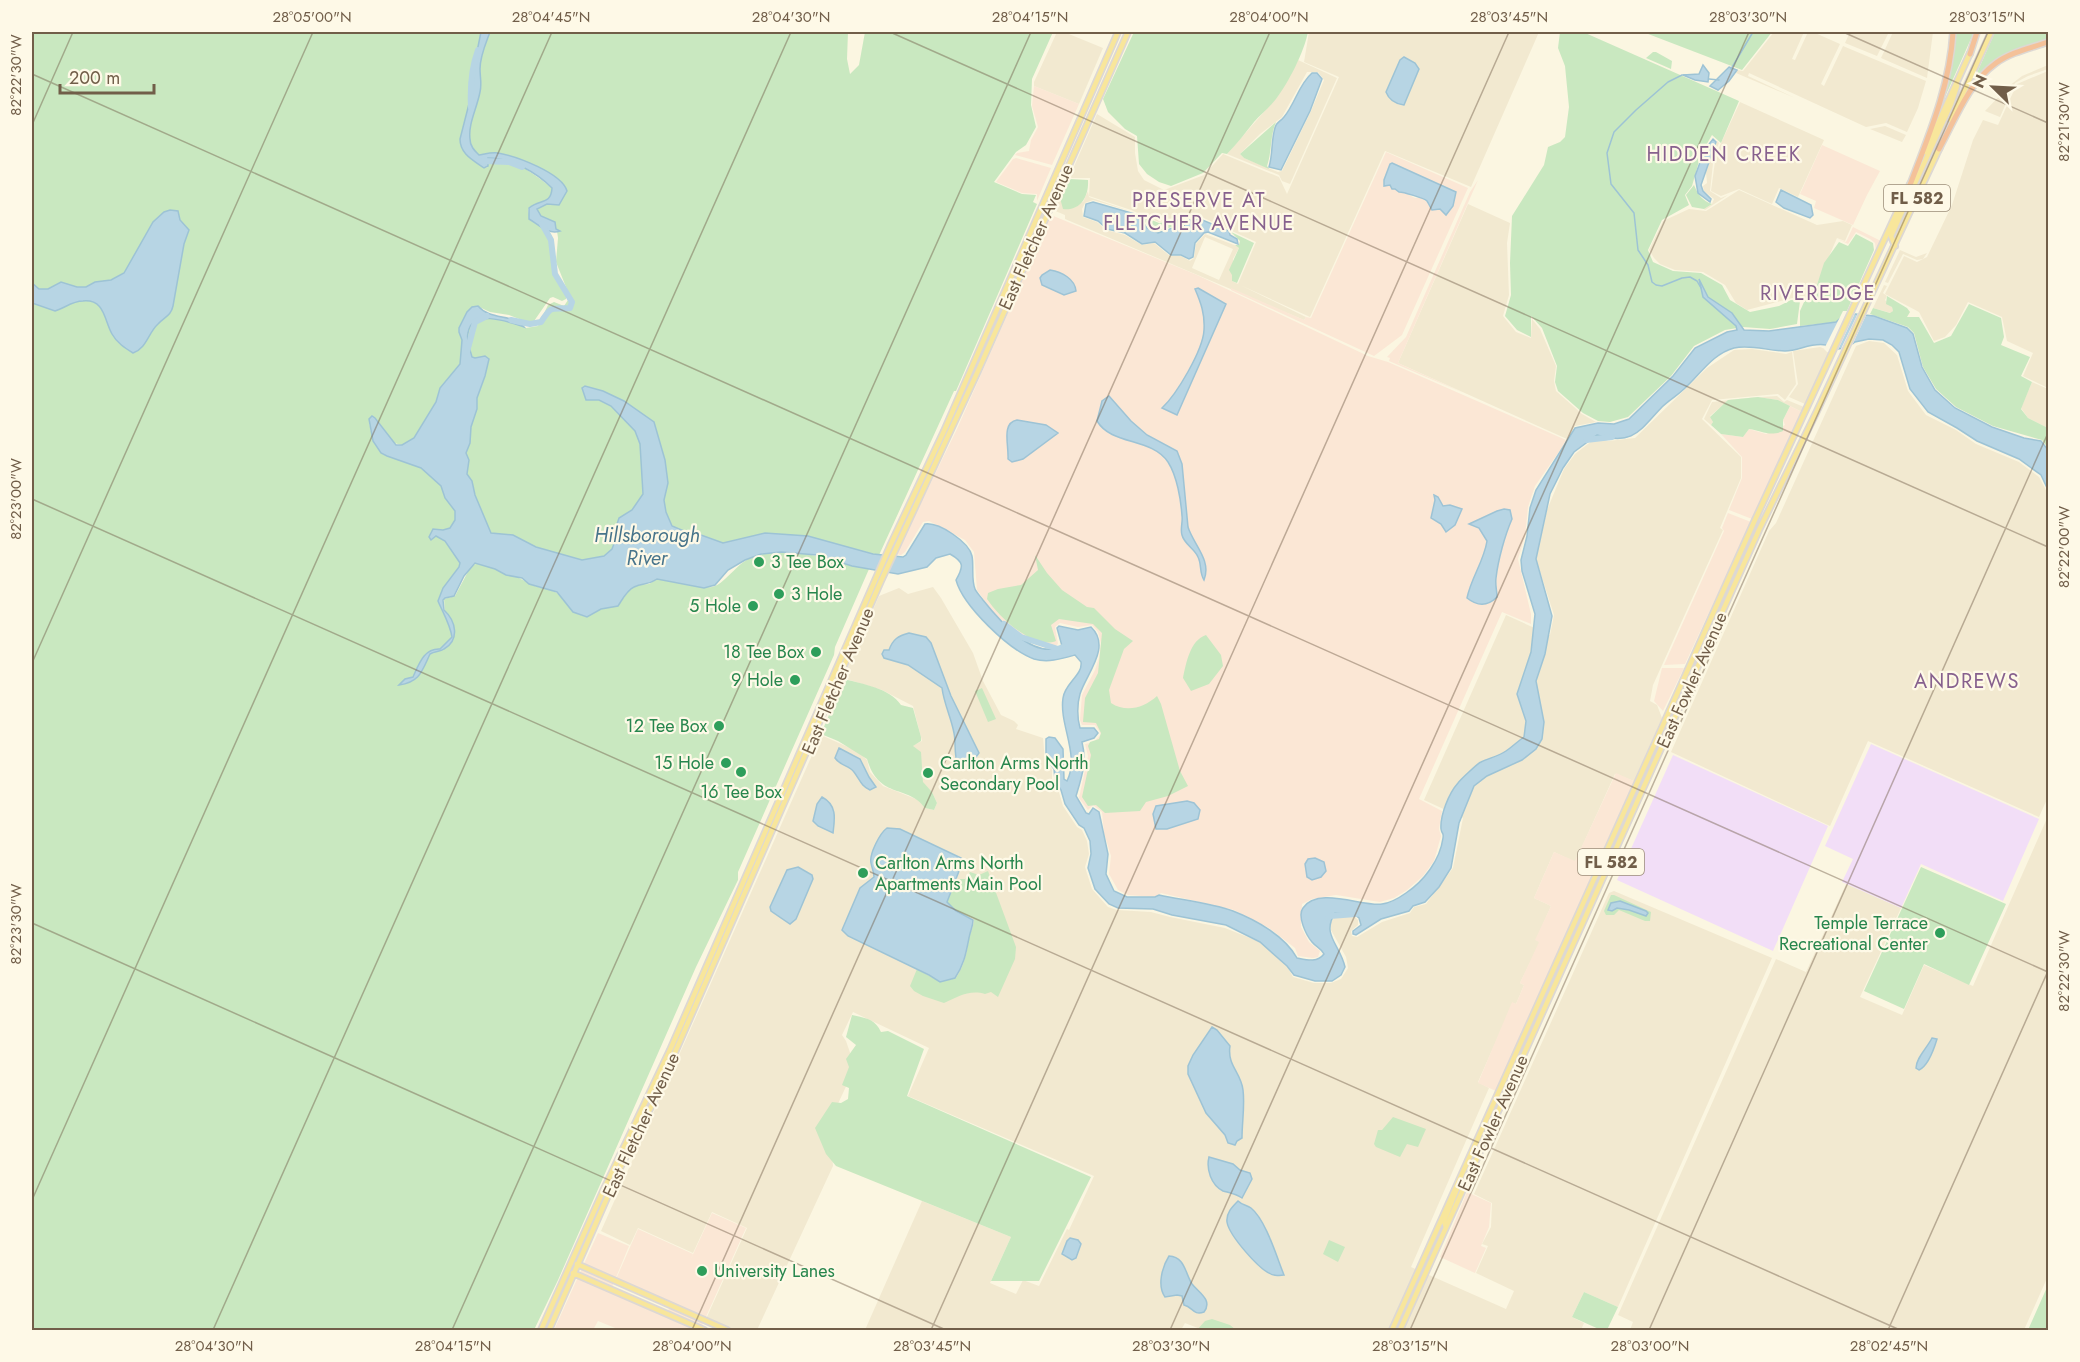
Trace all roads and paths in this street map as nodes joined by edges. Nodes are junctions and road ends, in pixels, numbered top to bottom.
1 (1118, 32) edge
2 (1128, 32) edge
3 (1953, 32) edge
4 (1979, 32) edge
5 (1990, 32) edge
6 (2049, 42) edge
7 (1970, 54) joint
8 (1957, 82) junction
9 (1939, 150) junction
10 (1910, 185) junction
11 (1894, 246) junction
12 (878, 580) junction
13 (1466, 1162) junction
14 (1446, 1228) junction
15 (572, 1262) junction
16 (579, 1265) junction
17 (568, 1270) junction
18 (575, 1274) junction
19 (696, 1317) junction
20 (692, 1325) junction
21 (541, 1330) edge
22 (549, 1330) edge
23 (704, 1330) edge
24 (727, 1330) edge
25 (1392, 1330) edge
26 (1400, 1330) edge

1 - 12 main road, East Fletcher Avenue
2 - 12 main road, East Fletcher Avenue
3 - 10 highway
4 - 7 highway
5 - 9 main road, East Fowler Avenue / FL 582
6 - 9 highway
7 - 8 main road, East Fowler Avenue / FL 582
8 - 10 main road, East Fowler Avenue / FL 582
8 - 11 main road
9 - 11 main road, East Fowler Avenue / FL 582
10 - 13 main road, East Fowler Avenue / FL 582
11 - 14 main road, East Fowler Avenue / FL 582
12 - 15 main road, East Fletcher Avenue
12 - 16 main road, East Fletcher Avenue
13 - 14 main road
13 - 25 main road, East Fowler Avenue / FL 582
14 - 26 main road, East Fowler Avenue / FL 582
15 - 16 main road
15 - 17 main road, East Fletcher Avenue
16 - 18 main road, East Fletcher Avenue
16 - 19 main road
17 - 18 main road
17 - 21 main road, East Fletcher Avenue
18 - 20 main road
18 - 22 main road, East Fletcher Avenue
19 - 20 main road
19 - 24 main road
20 - 23 main road

